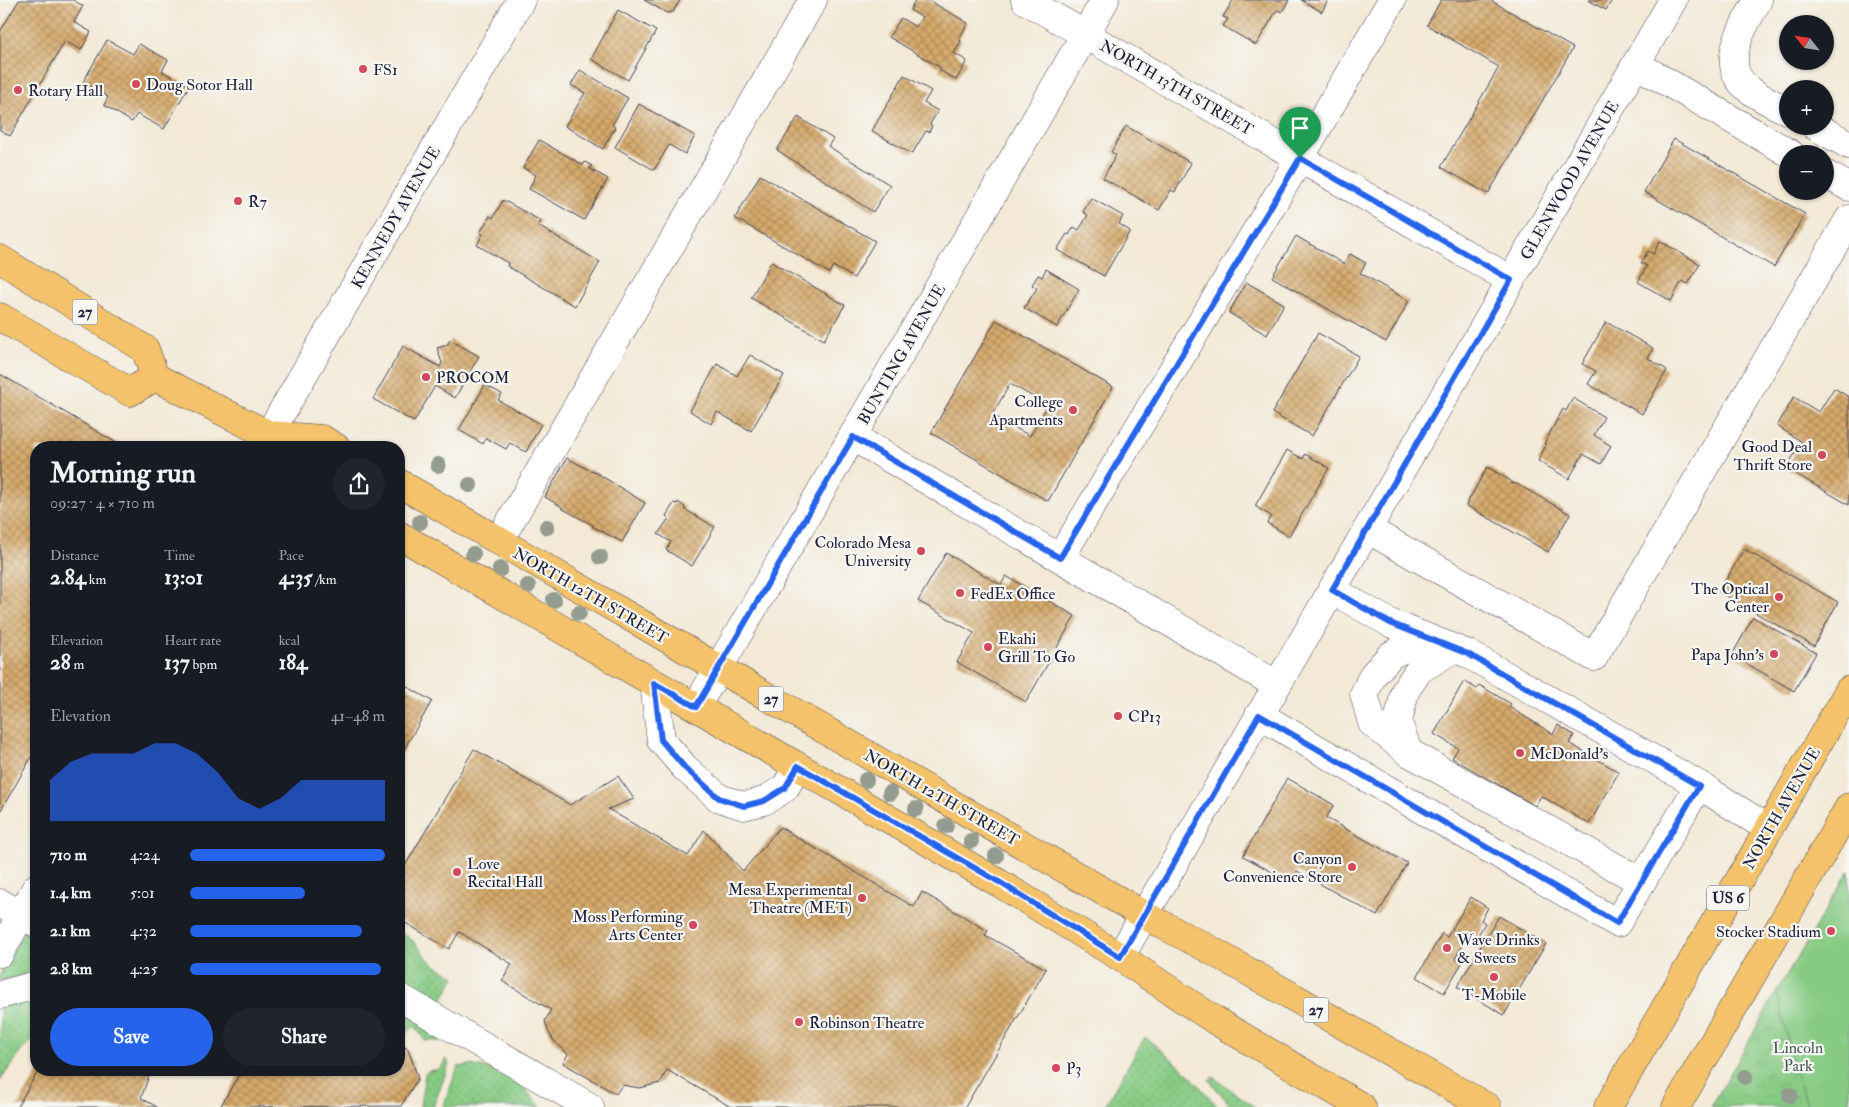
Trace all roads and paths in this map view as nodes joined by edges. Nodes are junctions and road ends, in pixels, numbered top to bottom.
1 (520, 0) edge
2 (813, 0) edge
3 (1026, 0) edge
4 (1105, 0) edge
5 (1392, 0) edge
6 (1673, 0) edge
7 (1758, 0) edge
8 (1085, 34) junction
9 (1636, 64) junction
10 (1779, 106) edge
11 (1831, 135) edge
12 (1849, 145) edge
13 (1779, 147) edge
14 (1300, 158) junction
15 (1834, 179) edge
16 (1849, 187) edge
17 (1849, 219) edge
18 (0, 259) edge
19 (1511, 280) junction
20 (0, 316) edge
21 (155, 376) junction
22 (853, 437) junction
23 (266, 441) edge
24 (270, 441) edge
25 (296, 441) edge
26 (325, 441) edge
27 (405, 487) edge
28 (1367, 529) junction
29 (405, 538) edge
30 (498, 541) junction
31 (1060, 558) junction
32 (1332, 590) junction
33 (1426, 638) junction
34 (1453, 648) junction
35 (719, 668) junction
36 (654, 683) junction
37 (1277, 685) junction
38 (1849, 690) edge
39 (696, 707) junction
40 (1259, 715) junction
41 (1408, 752) junction
42 (798, 766) junction
43 (1699, 786) junction
44 (1849, 808) edge
45 (1768, 829) junction
46 (1642, 882) junction
47 (30, 897) edge
48 (19, 914) edge
49 (1144, 915) junction
50 (0, 953) edge
51 (1120, 957) junction
52 (30, 987) edge
53 (0, 995) edge
54 (405, 1001) edge
55 (590, 1107) edge
56 (1362, 1107) edge
57 (1487, 1107) edge
58 (1608, 1107) edge
59 (1676, 1107) edge

1 - 24 street, KENNEDY AVENUE
2 - 30 street
3 - 8 street, NORTH 13TH STREET
4 - 8 street, BUNTING AVENUE
5 - 14 street
6 - 9 street, GLENWOOD AVENUE
7 - 10 street
8 - 14 street, NORTH 13TH STREET
8 - 22 street, BUNTING AVENUE
9 - 13 street
9 - 19 street, GLENWOOD AVENUE
11 - 12 street
14 - 19 street, NORTH 13TH STREET
14 - 31 street
15 - 16 street
17 - 28 street
18 - 21 main road, 27
19 - 28 street, GLENWOOD AVENUE
20 - 21 main road
21 - 23 main road
22 - 31 street
22 - 35 street, BUNTING AVENUE
25 - 26 main road
27 - 30 main road, NORTH 12TH STREET / 27
28 - 32 street, GLENWOOD AVENUE
29 - 36 main road
30 - 35 main road, NORTH 12TH STREET / 27
31 - 37 street
32 - 33 street
32 - 37 street, GLENWOOD AVENUE
33 - 34 street
33 - 41 street
34 - 41 street
34 - 43 street
35 - 39 street, BUNTING AVENUE
35 - 49 main road, NORTH 12TH STREET / 27
36 - 39 main road
36 - 42 street
37 - 40 street, GLENWOOD AVENUE
38 - 45 main road, NORTH AVENUE / US 6
39 - 42 main road
40 - 46 street
40 - 49 street, GLENWOOD AVENUE
41 - 46 street
42 - 51 main road
43 - 45 street
43 - 46 street
44 - 59 main road
45 - 58 main road, NORTH AVENUE / US 6
47 - 48 street
48 - 50 street
49 - 51 street, GLENWOOD AVENUE
49 - 57 main road, NORTH 12TH STREET / 27
51 - 56 main road
52 - 53 street
54 - 55 street

